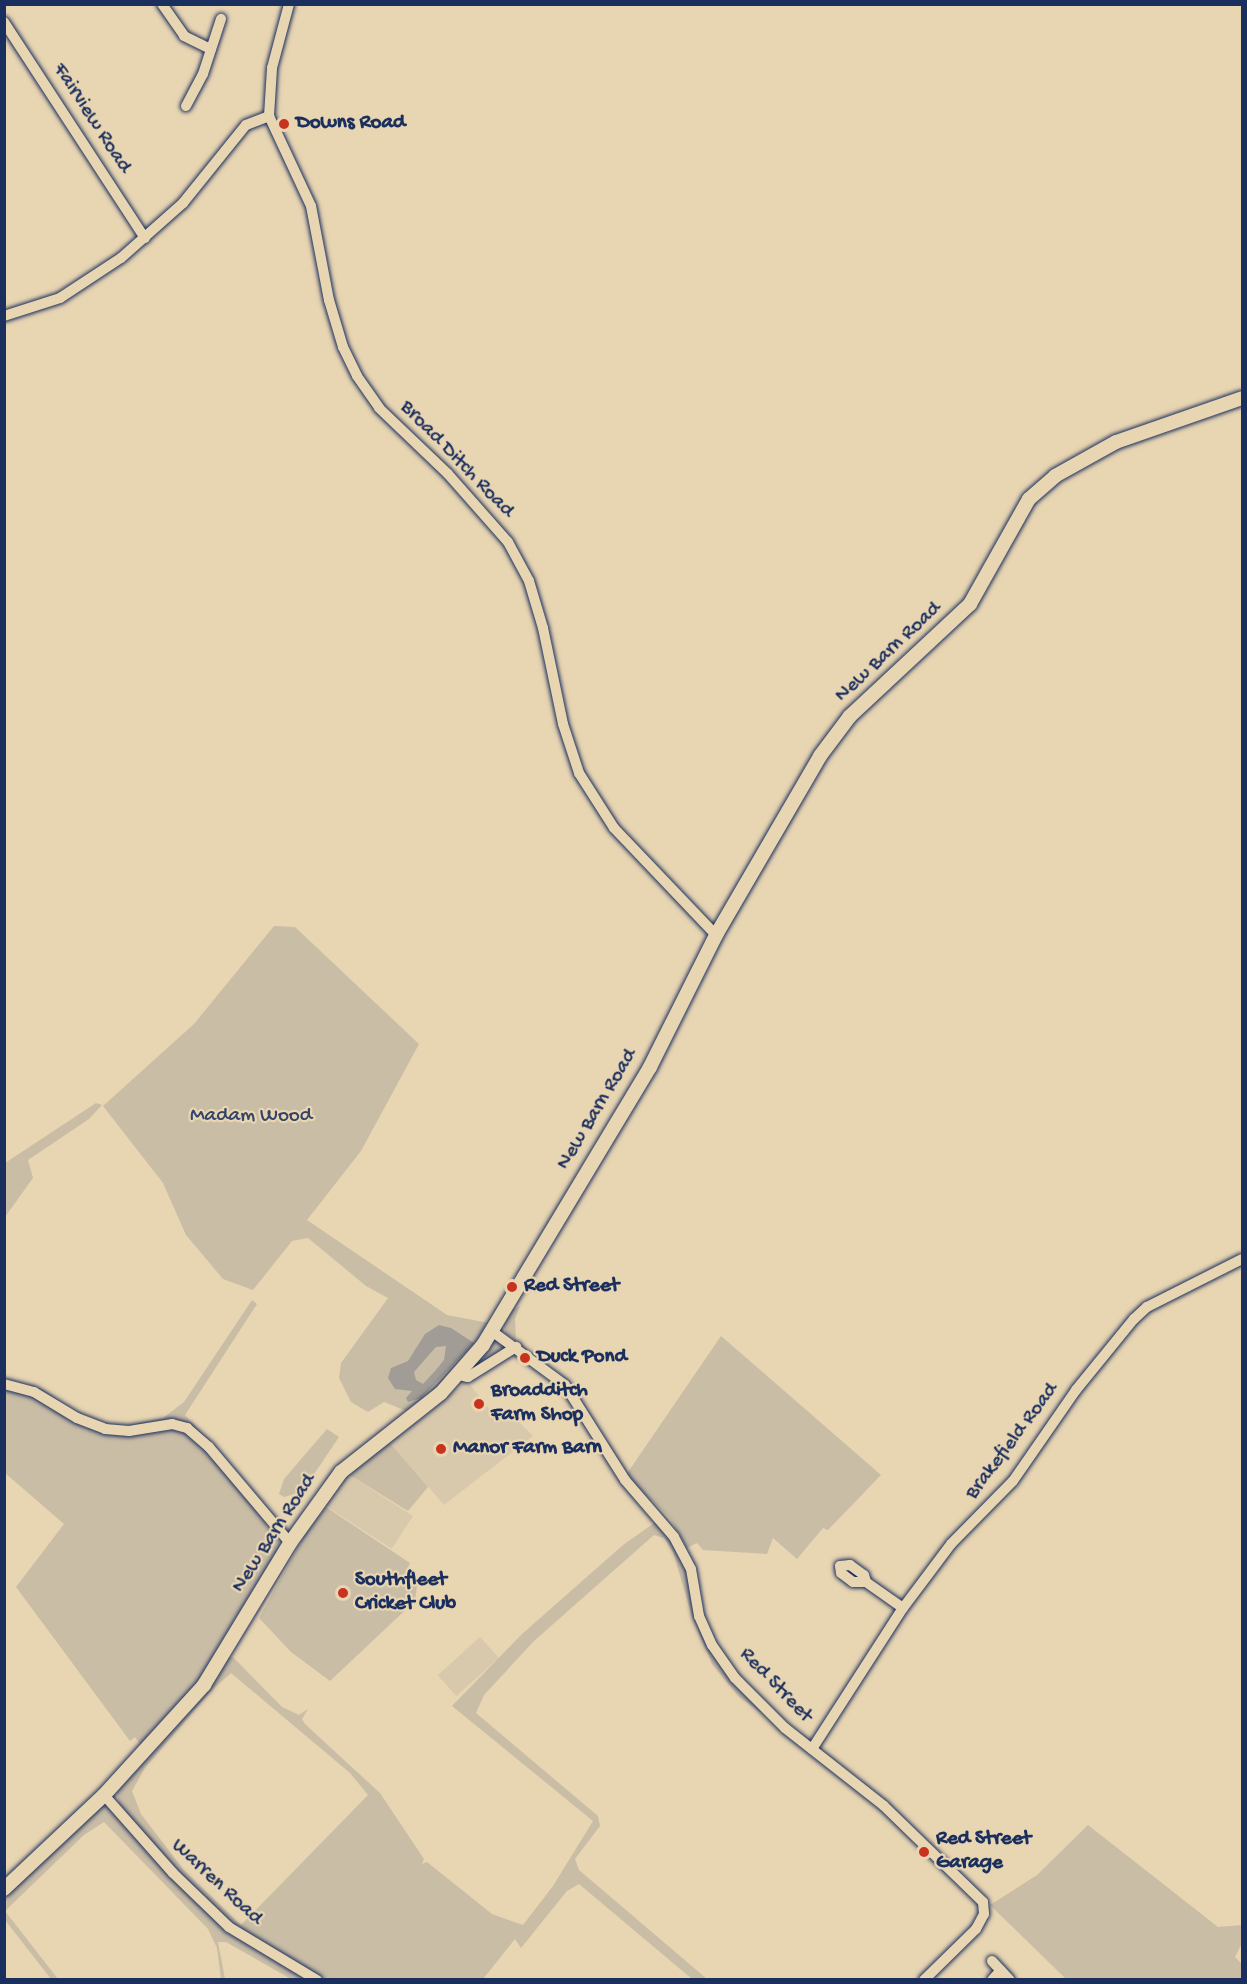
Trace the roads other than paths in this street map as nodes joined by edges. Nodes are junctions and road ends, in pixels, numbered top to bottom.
1 (162, 4) edge
2 (289, 4) edge
3 (221, 19) dead end
4 (4, 22) edge
5 (211, 50) junction
6 (186, 106) dead end
7 (269, 116) junction
8 (145, 238) junction
9 (4, 316) edge
10 (1242, 398) edge
11 (716, 934) junction
12 (1242, 1259) edge
13 (493, 1332) junction
14 (516, 1347) junction
15 (459, 1375) junction
16 (4, 1384) edge
17 (290, 1543) junction
18 (866, 1582) dead end
19 (903, 1608) junction
20 (812, 1749) junction
21 (104, 1795) junction
22 (4, 1889) edge
23 (992, 1962) dead end
24 (1001, 1970) junction
25 (317, 1980) edge
26 (924, 1980) edge
27 (992, 1980) edge
28 (1010, 1980) edge

1 - 5 street
2 - 7 street
3 - 5 street
4 - 8 street, Fairview Road
5 - 6 street
7 - 8 street
7 - 11 street, Broad Ditch Road
8 - 9 street
10 - 11 street, New Barn Road
11 - 13 street, New Barn Road
12 - 19 street, Brakefield Road
13 - 14 street, Red Street
13 - 15 street, New Barn Road
14 - 15 street
14 - 20 street, Red Street
15 - 17 street, New Barn Road
16 - 17 street
17 - 21 street, New Barn Road
18 - 19 street
19 - 20 street, Brakefield Road
20 - 26 street, Red Street
21 - 22 street, New Barn Road
21 - 25 street, Warren Road
23 - 24 street
24 - 27 street
24 - 28 street

